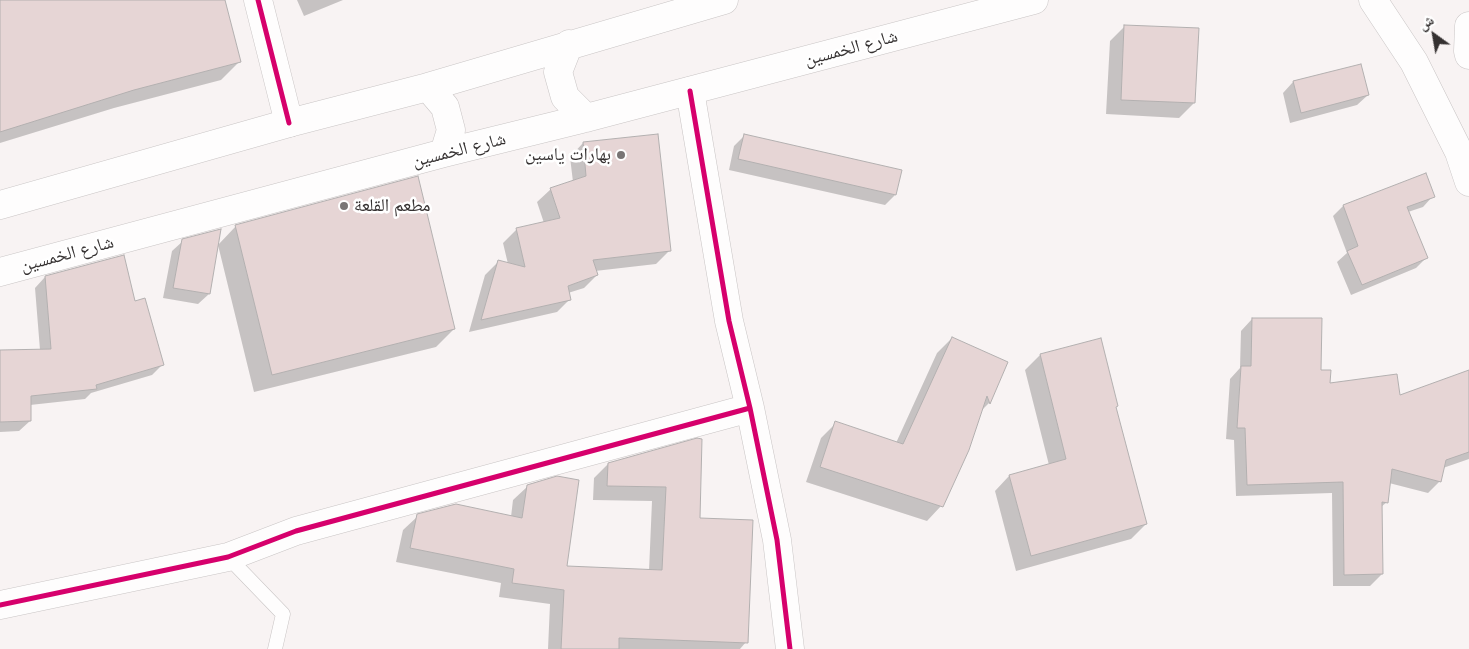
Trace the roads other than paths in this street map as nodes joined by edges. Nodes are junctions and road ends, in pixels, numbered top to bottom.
1 (258, 0) edge
2 (724, 0) edge
3 (1034, 0) edge
4 (1373, 0) edge
5 (1469, 26) edge
6 (569, 44) junction
7 (1469, 55) edge
8 (428, 87) junction
9 (690, 91) junction
10 (586, 118) junction
11 (289, 123) junction
12 (444, 153) junction
13 (1469, 182) edge
14 (0, 206) edge
15 (0, 272) edge
16 (750, 408) junction
17 (228, 556) junction
18 (0, 605) edge
19 (275, 649) edge
20 (790, 649) edge

1 - 11 main road
2 - 6 main road
3 - 9 main road, شارع الخمسين
4 - 13 main road
5 - 7 main road
6 - 8 main road
6 - 10 main road
8 - 11 main road
8 - 12 main road
9 - 10 main road, شارع الخمسين
9 - 16 main road
10 - 12 main road, شارع الخمسين
11 - 14 main road
12 - 15 main road, شارع الخمسين
16 - 17 main road
16 - 20 main road
17 - 18 main road
17 - 19 lane

